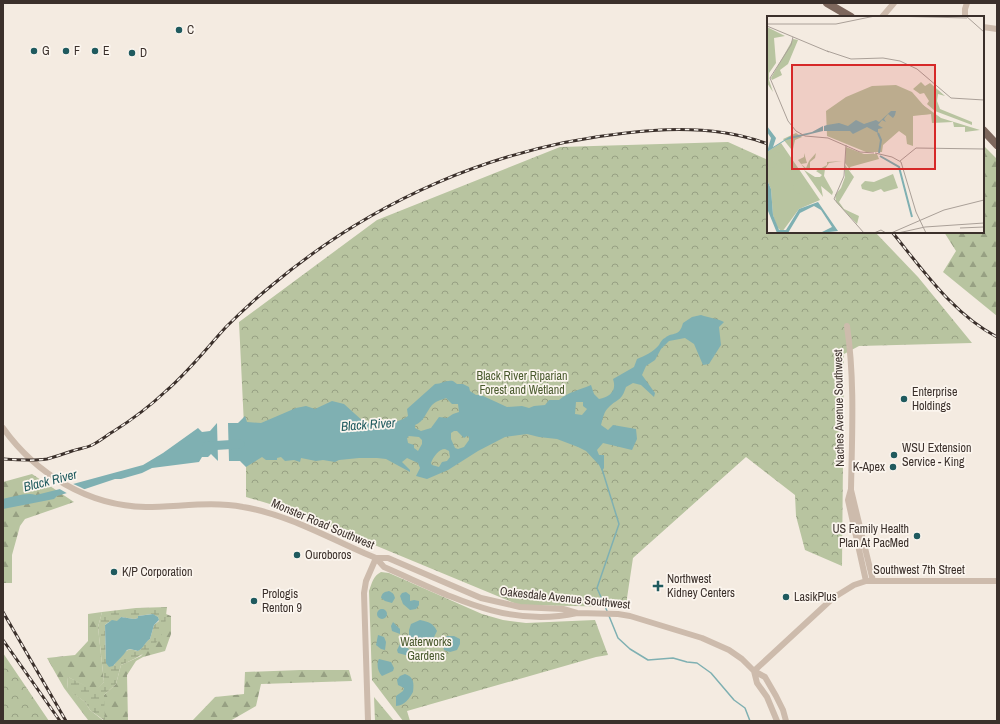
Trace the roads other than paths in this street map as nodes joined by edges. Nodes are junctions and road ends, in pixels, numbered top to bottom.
1 (827, 3) edge
2 (894, 3) edge
3 (967, 3) edge
4 (849, 16) edge
5 (883, 16) edge
6 (965, 16) edge
7 (984, 29) edge
8 (997, 29) edge
9 (984, 131) edge
10 (997, 145) edge
11 (847, 326) dead end
12 (3, 428) edge
13 (376, 558) junction
14 (869, 581) junction
15 (997, 581) edge
16 (577, 613) junction
17 (754, 671) junction
18 (368, 721) edge
19 (777, 721) edge
20 (786, 721) edge

1 - 4 main road
2 - 5 street
3 - 6 street
7 - 8 street
9 - 10 main road
11 - 14 street, Naches Avenue Southwest
12 - 13 street, Monster Road Southwest
13 - 16 street, Oakesdale Avenue Southwest
13 - 16 street, Oakesdale Avenue Southwest
13 - 18 street, Monster Road Southwest
14 - 15 street, Southwest 7th Street
14 - 17 street, Southwest 7th Street
16 - 17 street, Oakesdale Avenue Southwest
17 - 19 street, Oakesdale Avenue Southwest
17 - 20 street, Oakesdale Avenue Southwest

